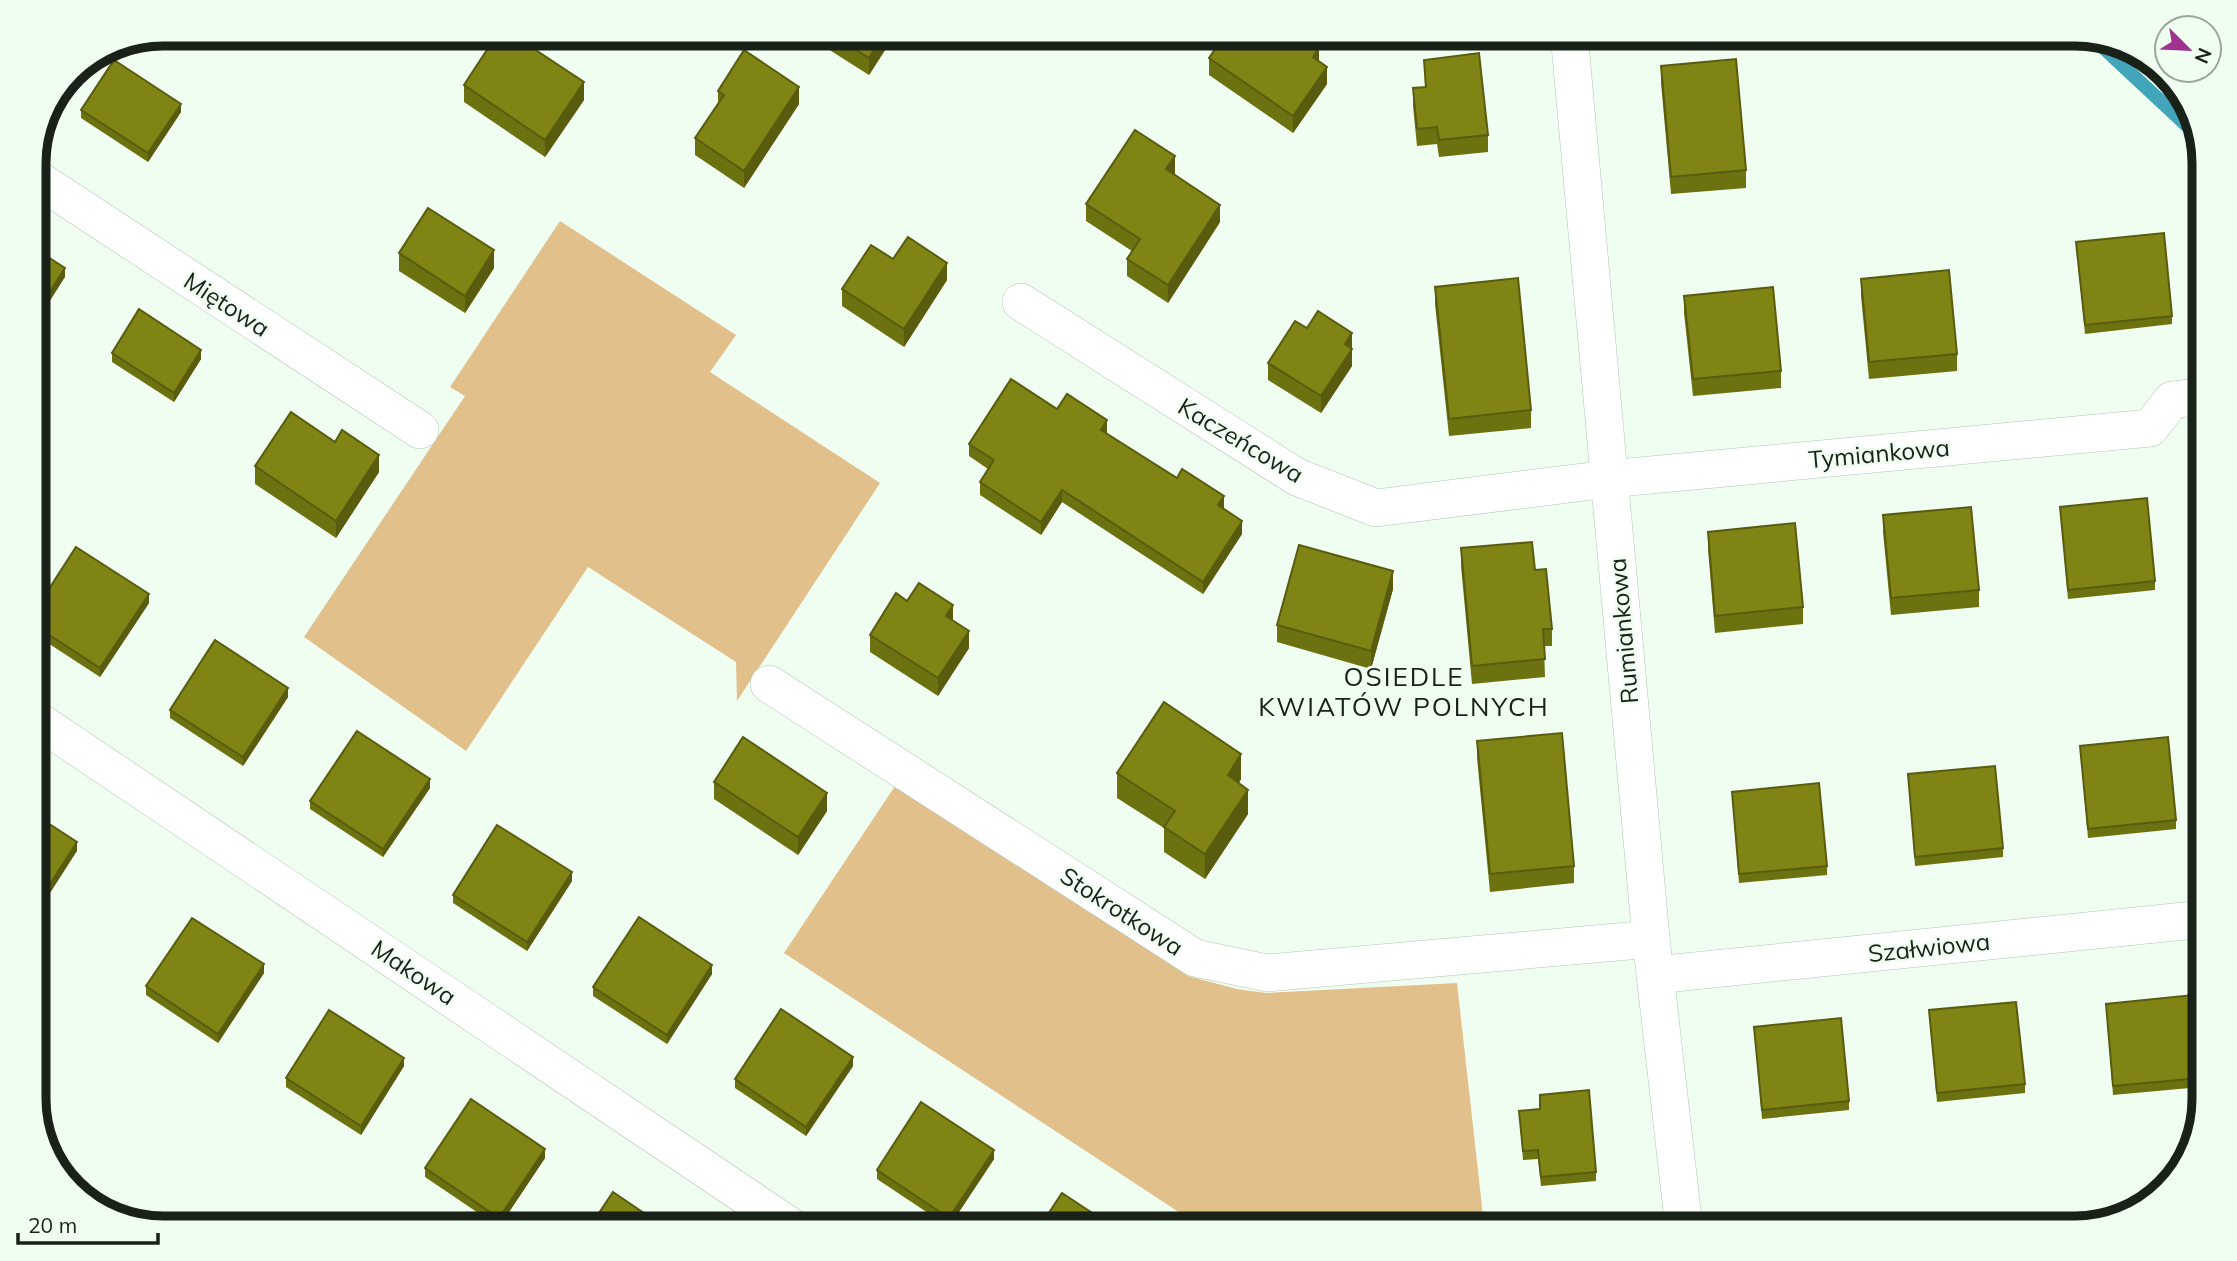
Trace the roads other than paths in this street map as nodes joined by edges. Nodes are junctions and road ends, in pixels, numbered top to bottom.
1 (1570, 46) edge
2 (46, 186) edge
3 (1021, 302) dead end
4 (2191, 398) edge
5 (419, 430) dead end
6 (1608, 479) junction
7 (769, 684) dead end
8 (46, 727) edge
9 (2192, 920) edge
10 (1651, 939) junction
11 (1655, 975) junction
12 (775, 1216) edge
13 (1683, 1216) edge

1 - 6 street, Rumiankowa
2 - 5 street, Miętowa
3 - 6 street, Kaczeńcowa
4 - 6 street, Tymiankowa
6 - 10 street, Rumiankowa
7 - 10 street, Stokrotkowa
8 - 12 street, Makowa
9 - 11 street, Szałwiowa
10 - 11 street, Rumiankowa
11 - 13 street, Rumiankowa

